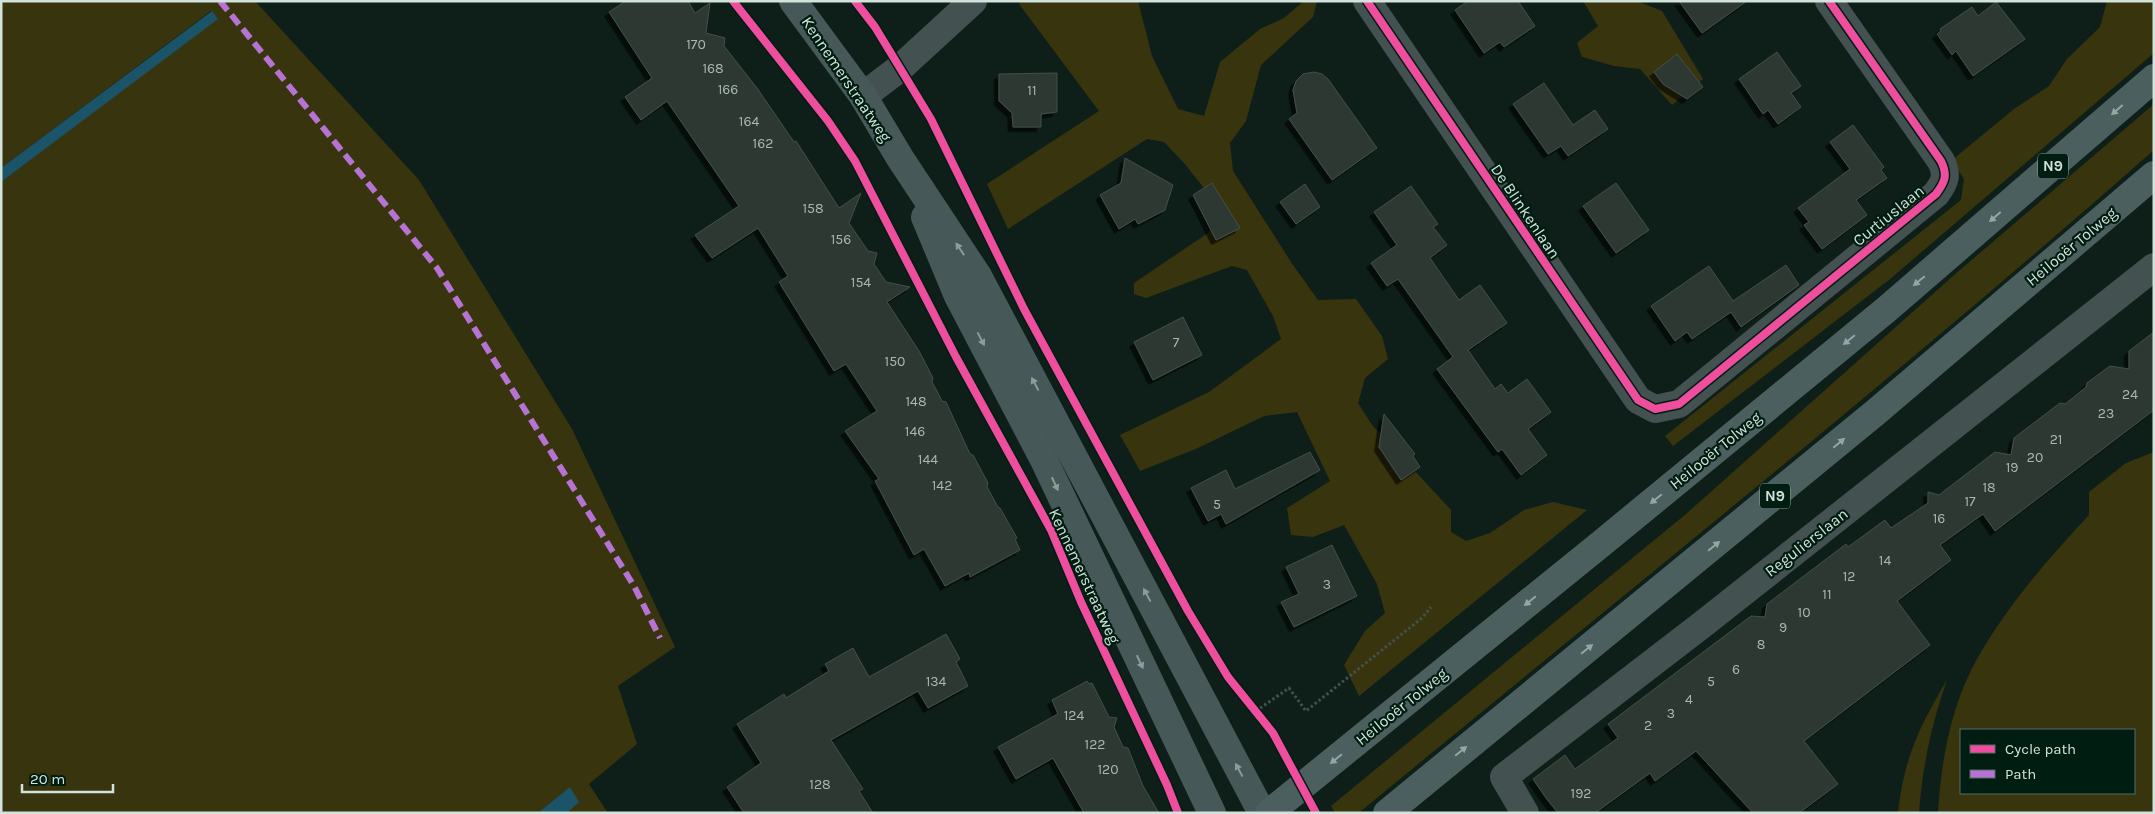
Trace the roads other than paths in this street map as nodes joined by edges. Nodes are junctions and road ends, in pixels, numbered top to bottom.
1 (794, 1) edge
2 (973, 1) edge
3 (1367, 1) edge
4 (1829, 1) edge
5 (2154, 78) edge
6 (863, 96) junction
7 (900, 158) junction
8 (2154, 175) edge
9 (2154, 267) edge
10 (1679, 404) joint
11 (1212, 813) edge
12 (1262, 813) edge
13 (1268, 813) edge
14 (1388, 813) edge
15 (1525, 813) edge

1 - 6 main road, Kennemerstraatweg
2 - 6 street
3 - 10 street, De Blinkenlaan
4 - 10 street, Curtiuslaan
5 -> 13 highway, Heilooër Tolweg / N9
6 - 7 main road, Kennemerstraatweg
7 -> 11 main road, Kennemerstraatweg
12 -> 7 main road, Kennemerstraatweg
14 -> 8 highway, Heilooër Tolweg / N9
9 - 15 street, Regulierslaan

